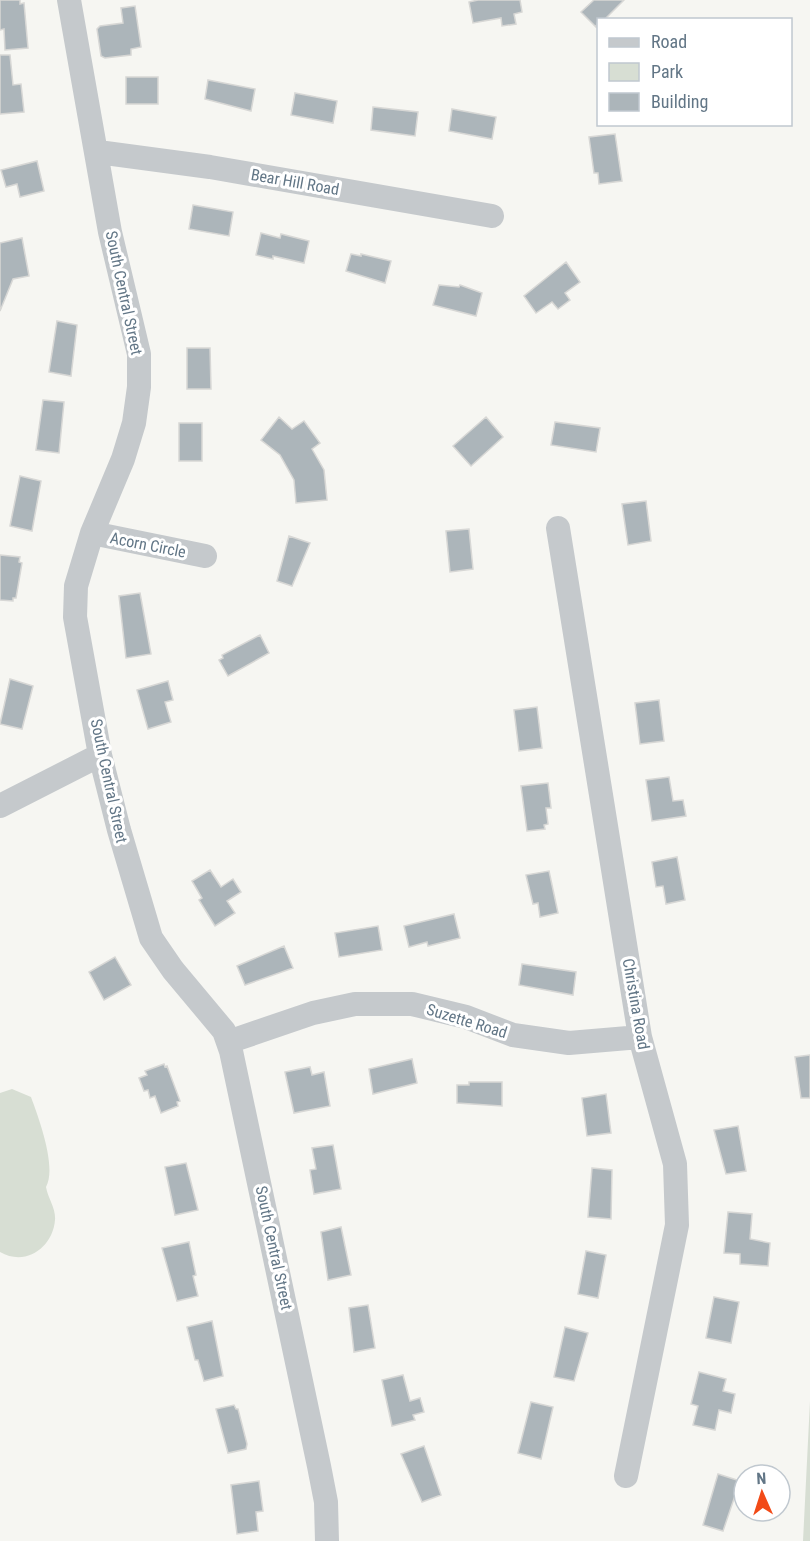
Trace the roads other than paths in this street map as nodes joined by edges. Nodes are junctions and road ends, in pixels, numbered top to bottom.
1 (69, 0) edge
2 (98, 152) junction
3 (492, 216) dead end
4 (558, 528) dead end
5 (92, 533) junction
6 (205, 556) dead end
7 (100, 755) junction
8 (0, 806) edge
9 (640, 1037) junction
10 (228, 1042) junction
11 (626, 1476) dead end
12 (327, 1541) edge

1 - 2 street, South Central Street
2 - 3 street, Bear Hill Road
2 - 5 street, South Central Street
4 - 9 street, Christina Road
5 - 6 street, Acorn Circle
5 - 7 street, South Central Street
7 - 8 street
7 - 10 street, South Central Street
9 - 10 street, Suzette Road
9 - 11 street, Christina Road
10 - 12 street, South Central Street

